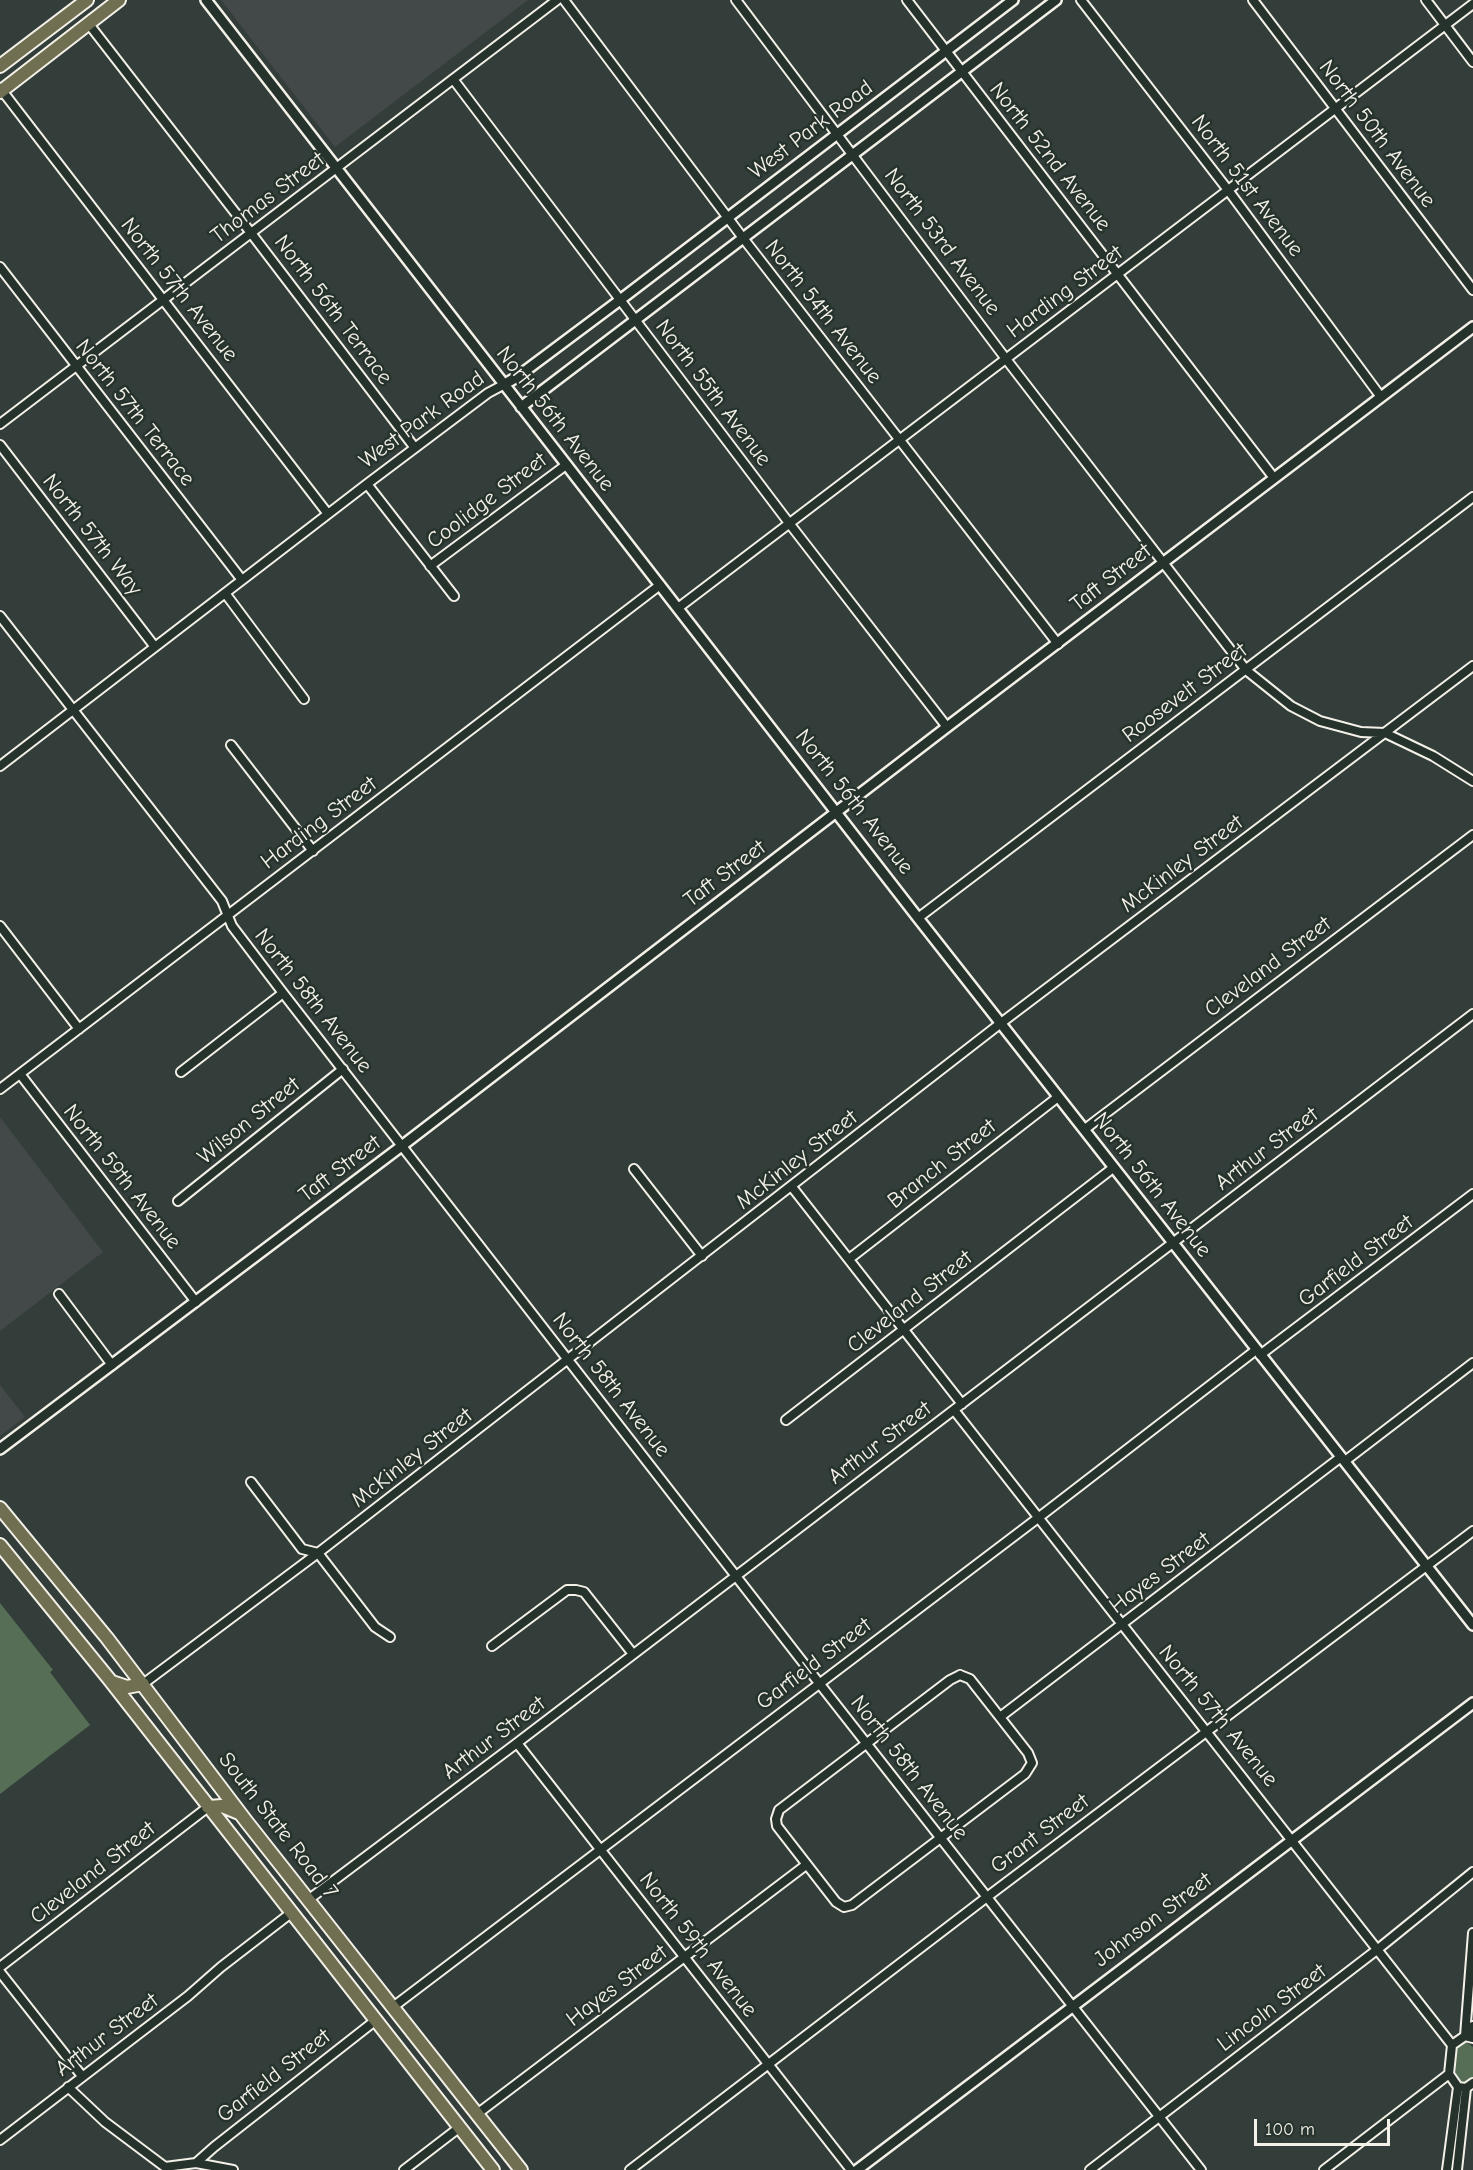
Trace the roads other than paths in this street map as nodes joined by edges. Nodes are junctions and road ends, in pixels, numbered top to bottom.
1 (87, 0) edge
2 (119, 0) edge
3 (206, 0) edge
4 (557, 0) edge
5 (564, 0) edge
6 (736, 0) edge
7 (907, 0) edge
8 (1013, 0) edge
9 (1056, 0) edge
10 (1081, 0) edge
11 (1253, 0) edge
12 (1426, 0) edge
13 (1473, 4) edge
14 (88, 23) junction
15 (1445, 25) junction
16 (946, 51) junction
17 (1473, 62) edge
18 (0, 66) edge
19 (962, 72) junction
20 (453, 79) junction
21 (1, 90) edge
22 (1336, 109) junction
23 (838, 134) junction
24 (853, 154) junction
25 (337, 167) junction
26 (1228, 190) junction
27 (728, 218) junction
28 (251, 233) junction
29 (743, 238) junction
30 (0, 267) edge
31 (1117, 274) junction
32 (1473, 290) edge
33 (164, 299) junction
34 (620, 300) junction
35 (635, 320) junction
36 (1473, 327) edge
37 (1006, 359) junction
38 (76, 366) junction
39 (503, 385) junction
40 (1381, 397) junction
41 (521, 407) junction
42 (0, 424) edge
43 (900, 441) junction
44 (0, 445) edge
45 (415, 448) junction
46 (566, 465) junction
47 (1274, 478) junction
48 (367, 484) junction
49 (1473, 497) edge
50 (328, 514) junction
51 (789, 523) junction
52 (1164, 562) junction
53 (430, 566) junction
54 (242, 580) junction
55 (660, 585) junction
56 (225, 593) junction
57 (454, 596) dead end
58 (678, 608) junction
59 (0, 616) edge
60 (1058, 644) junction
61 (155, 647) junction
62 (1473, 666) edge
63 (1246, 670) junction
64 (304, 699) dead end
65 (74, 709) junction
66 (947, 727) junction
67 (1385, 733) junction
68 (231, 745) dead end
69 (0, 766) edge
70 (1473, 781) edge
71 (838, 812) junction
72 (1473, 835) edge
73 (313, 851) junction
74 (228, 916) junction
75 (918, 918) junction
76 (0, 926) edge
77 (283, 993) junction
78 (1473, 1014) edge
79 (1001, 1023) junction
80 (79, 1029) junction
81 (343, 1069) junction
82 (181, 1072) dead end
83 (20, 1074) junction
84 (0, 1089) edge
85 (1058, 1097) junction
86 (1085, 1129) junction
87 (403, 1145) junction
88 (1113, 1168) junction
89 (634, 1169) dead end
90 (792, 1187) junction
91 (1473, 1194) edge
92 (178, 1201) dead end
93 (1172, 1243) junction
94 (702, 1256) junction
95 (849, 1258) junction
96 (59, 1294) dead end
97 (196, 1302) junction
98 (904, 1329) junction
99 (1258, 1353) junction
100 (568, 1359) junction
101 (1473, 1363) edge
102 (112, 1365) junction
103 (962, 1404) junction
104 (954, 1410) junction
105 (786, 1420) dead end
106 (0, 1449) edge
107 (1343, 1459) junction
108 (251, 1482) dead end
109 (0, 1508) edge
110 (1038, 1518) junction
111 (1473, 1531) edge
112 (0, 1545) edge
113 (318, 1553) junction
114 (1426, 1566) junction
115 (736, 1576) junction
116 (1122, 1625) junction
117 (1473, 1625) edge
118 (390, 1637) dead end
119 (492, 1646) dead end
120 (633, 1654) junction
121 (109, 1680) junction
122 (819, 1683) junction
123 (142, 1684) junction
124 (1472, 1704) edge
125 (1000, 1717) junction
126 (1207, 1731) junction
127 (867, 1742) junction
128 (517, 1743) junction
129 (208, 1807) junction
130 (240, 1813) junction
131 (940, 1837) junction
132 (1293, 1840) junction
133 (600, 1849) junction
134 (806, 1865) junction
135 (1473, 1872) edge
136 (987, 1897) junction
137 (308, 1900) junction
138 (291, 1913) junction
139 (1473, 1933) edge
140 (1378, 1949) junction
141 (684, 1958) junction
142 (0, 1967) edge
143 (0, 1972) edge
144 (1071, 2006) junction
145 (393, 2007) junction
146 (376, 2020) junction
147 (1473, 2026) edge
148 (1470, 2037) edge
149 (1452, 2045) junction
150 (769, 2065) junction
151 (1449, 2074) junction
152 (82, 2076) junction
153 (1466, 2086) edge
154 (68, 2087) junction
155 (445, 2107) junction
156 (477, 2114) junction
157 (1159, 2117) junction
158 (460, 2127) junction
159 (491, 2132) junction
160 (0, 2140) edge
161 (196, 2163) junction
162 (161, 2168) edge
163 (233, 2170) edge
164 (404, 2170) edge
165 (493, 2170) edge
166 (521, 2170) edge
167 (630, 2170) edge
168 (850, 2170) edge
169 (857, 2170) edge
170 (1090, 2170) edge
171 (1201, 2170) edge
172 (1324, 2170) edge
173 (1448, 2170) edge
174 (1457, 2170) edge

1 - 18 main road
2 - 14 main road
3 - 25 street, North 56th Avenue
4 - 20 street, Thomas Street
5 - 27 street, North 54th Avenue
6 - 23 street, North 53rd Avenue
7 - 16 street, North 52nd Avenue
8 - 16 street, West Park Road
9 - 19 street, West Park Road
10 - 26 street, North 51st Avenue
11 - 22 street, North 50th Avenue
12 - 15 street
13 - 15 street, Harding Street
14 - 21 main road
14 - 28 street, North 56th Terrace
15 - 17 street
15 - 22 street, Harding Street
16 - 19 street, North 52nd Avenue
16 - 23 street, West Park Road
19 - 24 street, West Park Road
19 - 31 street, North 52nd Avenue
20 - 25 street, Thomas Street
20 - 34 street, North 55th Avenue
21 - 33 street, North 57th Avenue
22 - 26 street, Harding Street
22 - 32 street, North 50th Avenue
23 - 24 street, North 53rd Avenue
23 - 27 street, West Park Road
24 - 29 street, West Park Road
24 - 37 street, North 53rd Avenue
25 - 28 street, Thomas Street
25 - 39 street, North 56th Avenue
26 - 31 street, Harding Street
26 - 40 street, North 51st Avenue
27 - 29 street, North 54th Avenue
27 - 34 street, West Park Road
28 - 33 street, Thomas Street
28 - 45 street, North 56th Terrace
29 - 35 street, West Park Road
29 - 43 street, North 54th Avenue
30 - 38 street, North 57th Terrace
31 - 37 street, Harding Street
31 - 47 street, North 52nd Avenue
33 - 38 street, Thomas Street
33 - 50 street, North 57th Avenue
34 - 35 street, North 55th Avenue
34 - 39 street, West Park Road
35 - 41 street, West Park Road
35 - 51 street, North 55th Avenue
36 - 40 street, Taft Street
37 - 43 street, Harding Street
37 - 52 street, North 53rd Avenue
38 - 42 street, Thomas Street
38 - 54 street, North 57th Terrace
39 - 41 street, North 56th Avenue
39 - 45 street, West Park Road
40 - 47 street, Taft Street
41 - 46 street, North 56th Avenue
43 - 51 street, Harding Street
43 - 60 street, North 54th Avenue
44 - 61 street, North 57th Way
45 - 48 street, West Park Road
46 - 53 street, Coolidge Street
46 - 55 street, North 56th Avenue
47 - 52 street, Taft Street
48 - 50 street, West Park Road
48 - 53 street
49 - 63 street, Roosevelt Street
50 - 54 street, West Park Road
51 - 58 street, Harding Street
51 - 66 street, North 55th Avenue
52 - 60 street, Taft Street
52 - 63 street, North 53rd Avenue
53 - 57 street
54 - 56 street, West Park Road
55 - 58 street, North 56th Avenue
55 - 73 street, Harding Street
56 - 61 street, West Park Road
56 - 64 street
58 - 71 street, North 56th Avenue
59 - 65 street, North 58th Avenue
60 - 66 street, Taft Street
61 - 65 street, West Park Road
62 - 67 street, McKinley Street
63 - 67 street, North 53rd Avenue
63 - 75 street, Roosevelt Street
65 - 69 street, West Park Road
65 - 74 street, North 58th Avenue
66 - 71 street, Taft Street
67 - 70 street
67 - 79 street, McKinley Street
68 - 73 street
71 - 75 street, North 56th Avenue
71 - 87 street, Taft Street
72 - 86 street, Cleveland Street
73 - 74 street, Harding Street
74 - 77 street, North 58th Avenue
74 - 80 street, Harding Street
75 - 79 street, North 56th Avenue
76 - 80 street
77 - 81 street, North 58th Avenue
77 - 82 street
78 - 93 street, Arthur Street
79 - 85 street, North 56th Avenue
79 - 90 street, McKinley Street
80 - 83 street, Harding Street
81 - 87 street, North 58th Avenue
81 - 92 street, Wilson Street
83 - 84 street, Harding Street
83 - 97 street, North 59th Avenue
85 - 86 street, North 56th Avenue
85 - 95 street, Branch Street
86 - 88 street, North 56th Avenue
87 - 97 street, Taft Street
87 - 100 street, North 58th Avenue
88 - 93 street, North 56th Avenue
88 - 98 street, Cleveland Street
89 - 94 street
90 - 94 street, McKinley Street
90 - 95 street
91 - 99 street, Garfield Street
93 - 99 street, North 56th Avenue
93 - 103 street, Arthur Street
94 - 100 street, McKinley Street
95 - 98 street
96 - 102 street
97 - 102 street, Taft Street
98 - 103 street
98 - 105 street, Cleveland Street
99 - 107 street, North 56th Avenue
99 - 110 street, Garfield Street
100 - 113 street, McKinley Street
100 - 115 street, North 58th Avenue
101 - 107 street, Hayes Street
102 - 106 street, Taft Street
103 - 104 street, Arthur Street
104 - 110 street, North 57th Avenue
104 - 115 street, Arthur Street
107 - 114 street, North 56th Avenue
107 - 116 street, Hayes Street
108 - 113 street
109 - 123 main road, South State Road 7
110 - 116 street, North 57th Avenue
110 - 122 street, Garfield Street
111 - 114 street, Grant Street
112 - 121 main road, South State Road 7
113 - 118 street
113 - 123 street, McKinley Street
114 - 117 street, North 56th Avenue
114 - 126 street, Grant Street
115 - 120 street, Arthur Street
115 - 122 street, North 58th Avenue
116 - 125 street, Hayes Street
116 - 126 street, North 57th Avenue
119 - 120 street
120 - 128 street, Arthur Street
121 - 123 main road
121 - 129 main road, South State Road 7
122 - 127 street, North 58th Avenue
122 - 133 street, Garfield Street
123 - 130 main road, South State Road 7
124 - 132 street, Johnson Street
125 - 127 street
125 - 131 street
126 - 132 street, North 57th Avenue
126 - 136 street, Grant Street
127 - 131 street, North 58th Avenue
127 - 134 street
128 - 133 street, North 59th Avenue
128 - 137 street, Arthur Street
129 - 130 main road
129 - 138 main road, South State Road 7
129 - 142 street, Cleveland Street
130 - 137 main road, South State Road 7
131 - 134 street
131 - 136 street, North 58th Avenue
132 - 140 street, North 57th Avenue
132 - 144 street, Johnson Street
133 - 141 street, North 59th Avenue
133 - 145 street, Garfield Street
134 - 141 street, Hayes Street
135 - 140 street, Lincoln Street
136 - 144 street, North 58th Avenue
136 - 150 street, Grant Street
137 - 145 main road, South State Road 7
138 - 146 main road, South State Road 7
138 - 152 street, Arthur Street
139 - 148 street
140 - 149 street, North 57th Avenue
140 - 157 street, Lincoln Street
141 - 150 street, North 59th Avenue
141 - 156 street, Hayes Street
143 - 152 street
144 - 157 street, North 58th Avenue
144 - 169 street, Johnson Street
145 - 156 main road, South State Road 7
146 - 155 main road, South State Road 7
146 - 161 street, Garfield Street
147 - 148 street
148 - 149 street
149 - 151 street
150 - 167 street, Grant Street
150 - 168 street, North 59th Avenue
151 - 153 street
151 - 172 street
152 - 154 street, Arthur Street
153 - 173 street
153 - 174 street
154 - 160 street, Arthur Street
154 - 162 street
155 - 156 main road
155 - 158 main road, South State Road 7
156 - 159 main road, South State Road 7
157 - 170 street, Lincoln Street
157 - 171 street, North 58th Avenue
158 - 159 main road
158 - 164 street
158 - 165 main road, South State Road 7
159 - 166 main road, South State Road 7
161 - 162 street
161 - 163 street

